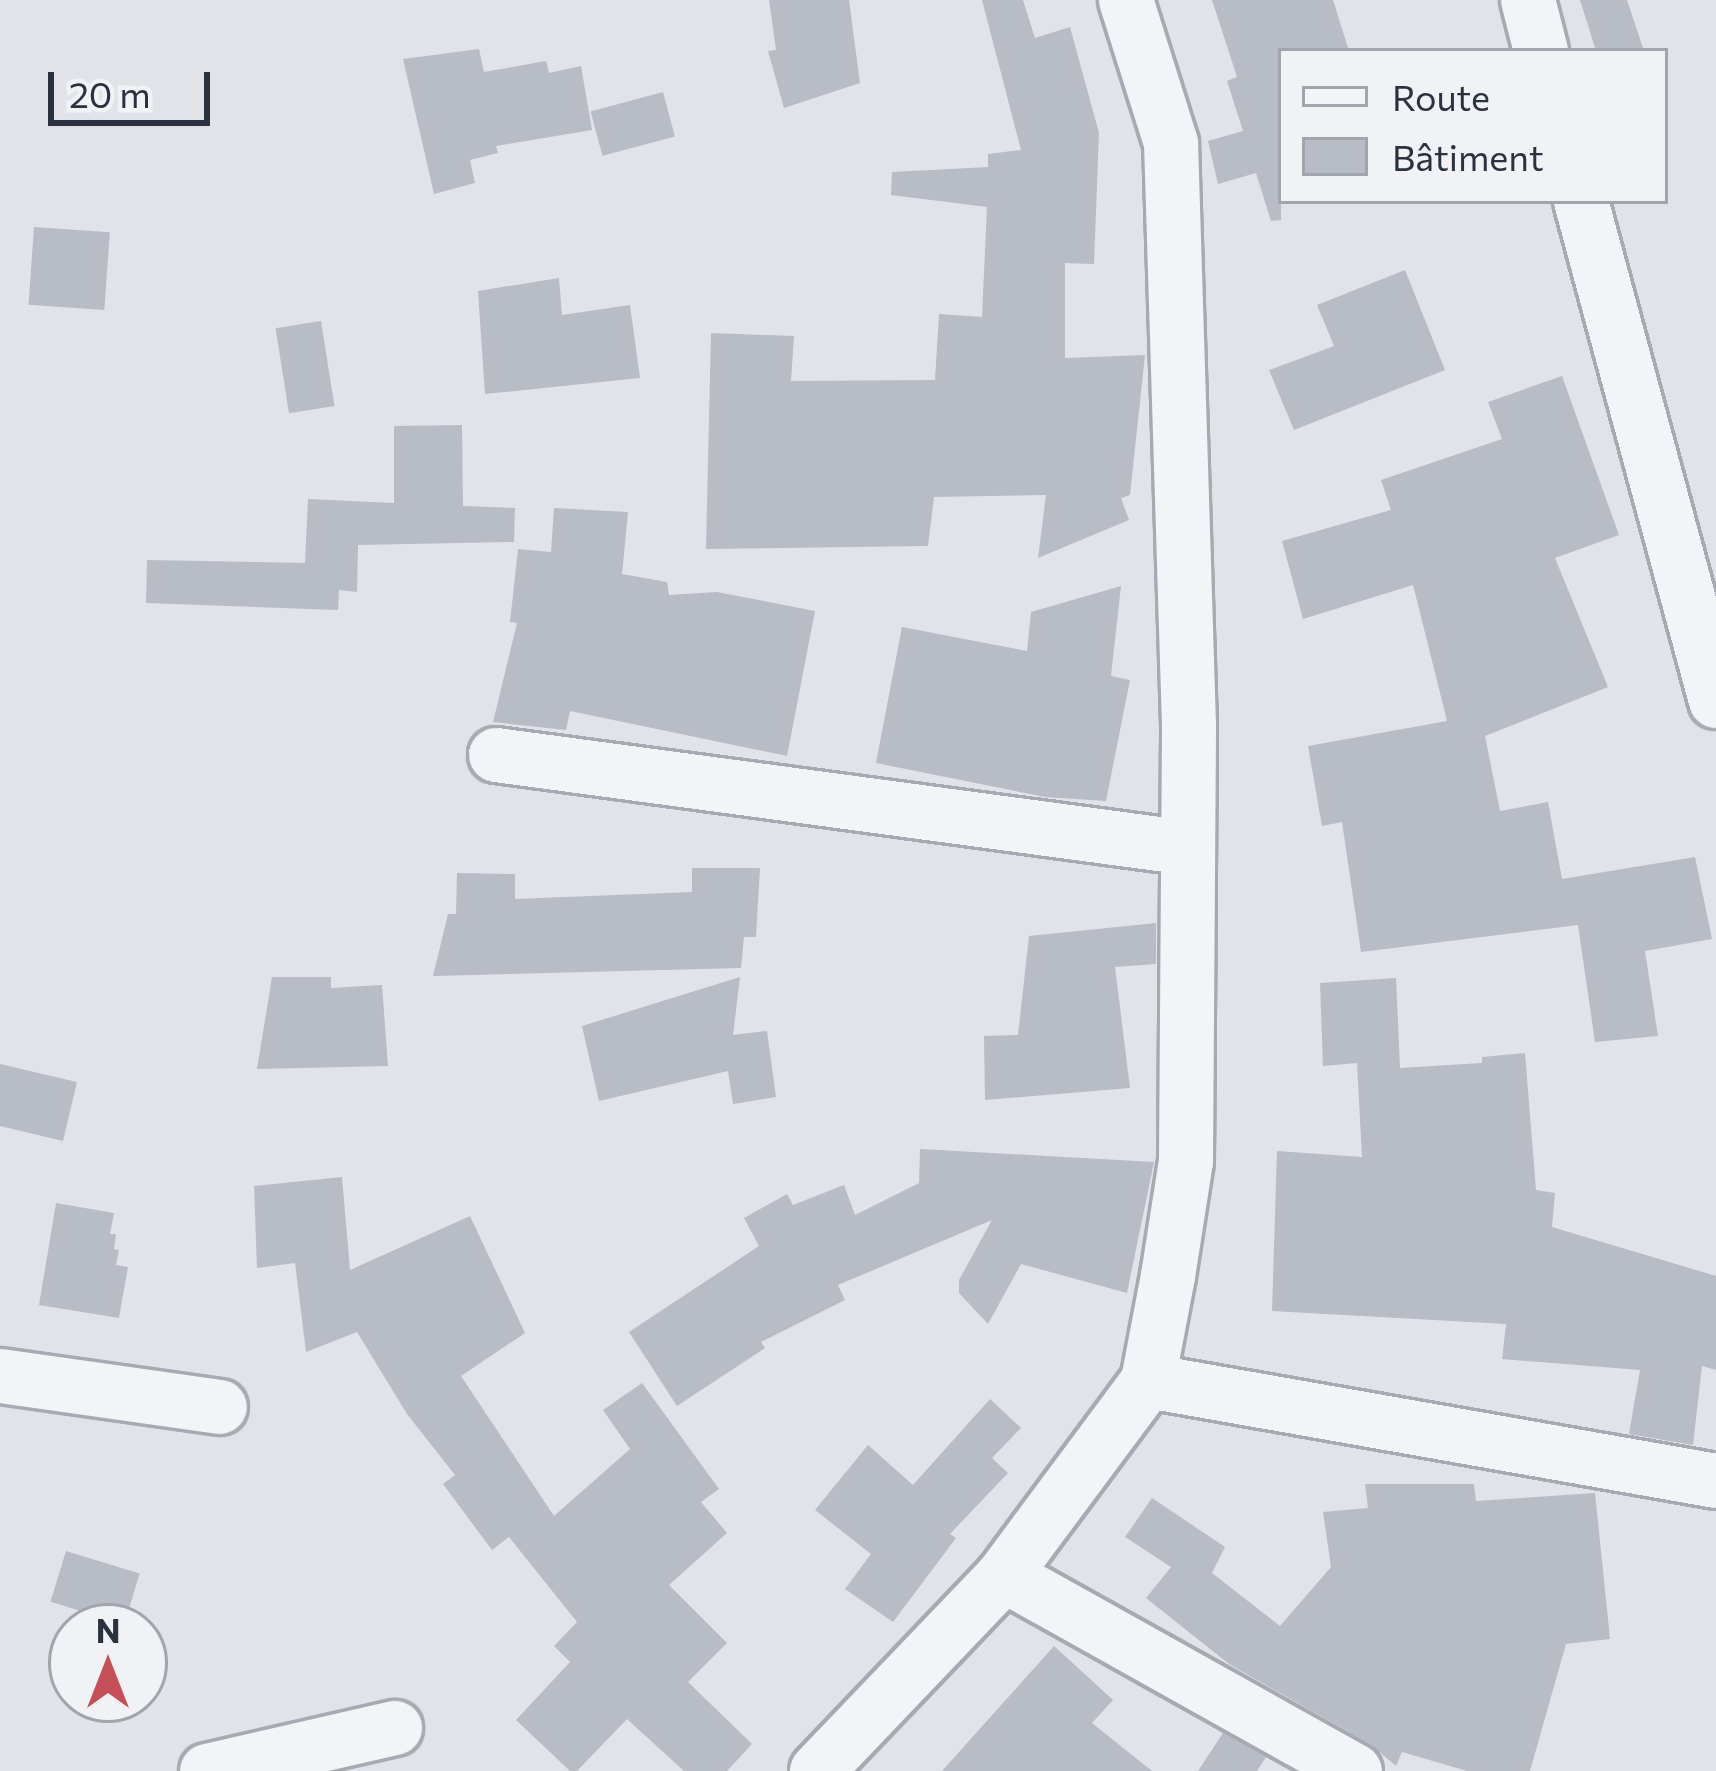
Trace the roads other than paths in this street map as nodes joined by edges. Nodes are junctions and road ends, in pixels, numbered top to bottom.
1 (1126, 0) edge
2 (1528, 0) edge
3 (1540, 48) edge
4 (1582, 204) edge
5 (1704, 618) edge
6 (1716, 701) edge
7 (496, 754) dead end
8 (1188, 848) junction
9 (0, 1376) edge
10 (1148, 1381) junction
11 (220, 1407) dead end
12 (1716, 1481) edge
13 (1004, 1575) junction
14 (395, 1729) dead end
15 (207, 1771) edge
16 (817, 1771) edge
17 (1354, 1771) edge

1 - 8 street
2 - 3 street
4 - 5 street
5 - 6 street
7 - 8 street
8 - 10 street
9 - 11 street
10 - 12 street
10 - 13 street
13 - 16 street
13 - 17 street
14 - 15 street

